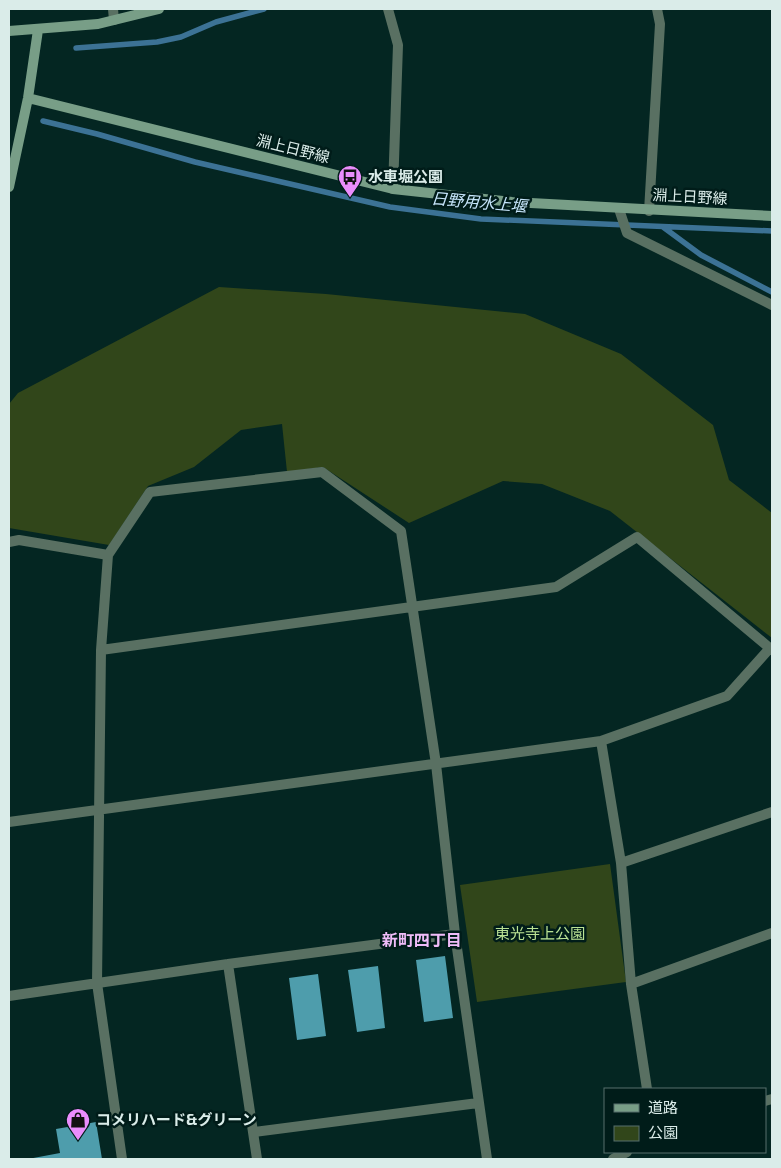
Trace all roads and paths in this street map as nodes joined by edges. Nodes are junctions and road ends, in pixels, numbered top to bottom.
1 (113, 9) edge
2 (158, 9) edge
3 (388, 9) edge
4 (657, 9) edge
5 (114, 20) junction
6 (38, 30) junction
7 (9, 31) edge
8 (28, 98) junction
9 (9, 187) edge
10 (393, 189) junction
11 (619, 209) junction
12 (649, 211) junction
13 (772, 216) edge
14 (772, 305) edge
15 (9, 542) edge
16 (108, 555) junction
17 (411, 607) junction
18 (771, 649) edge
19 (101, 650) junction
20 (601, 741) junction
21 (436, 764) junction
22 (100, 810) junction
23 (772, 812) edge
24 (9, 822) edge
25 (621, 863) junction
26 (772, 933) edge
27 (455, 934) junction
28 (228, 964) junction
29 (97, 983) junction
30 (631, 984) junction
31 (9, 996) edge
32 (647, 1088) edge
33 (478, 1103) junction
34 (254, 1132) junction
35 (625, 1153) edge
36 (122, 1159) edge
37 (257, 1159) edge
38 (487, 1159) edge
39 (613, 1159) edge

1 - 5 street
2 - 5 main road
3 - 10 street
4 - 12 street
5 - 6 main road
6 - 7 main road
6 - 8 main road
8 - 9 main road
8 - 10 main road, 淵上日野線
10 - 11 main road, 淵上日野線
11 - 12 main road, 淵上日野線
11 - 14 street
12 - 13 main road, 淵上日野線
15 - 16 street
16 - 17 street
16 - 19 street
17 - 18 street
17 - 19 street
17 - 21 street
18 - 20 street
19 - 22 street
20 - 21 street
20 - 25 street
21 - 22 street
21 - 27 street
22 - 24 street
22 - 29 street
23 - 25 street
25 - 30 street
26 - 30 street
27 - 28 street
27 - 33 street
28 - 29 street
28 - 34 street
29 - 31 street
29 - 36 street
30 - 32 street
33 - 34 street
33 - 38 street
34 - 37 street
35 - 39 street

